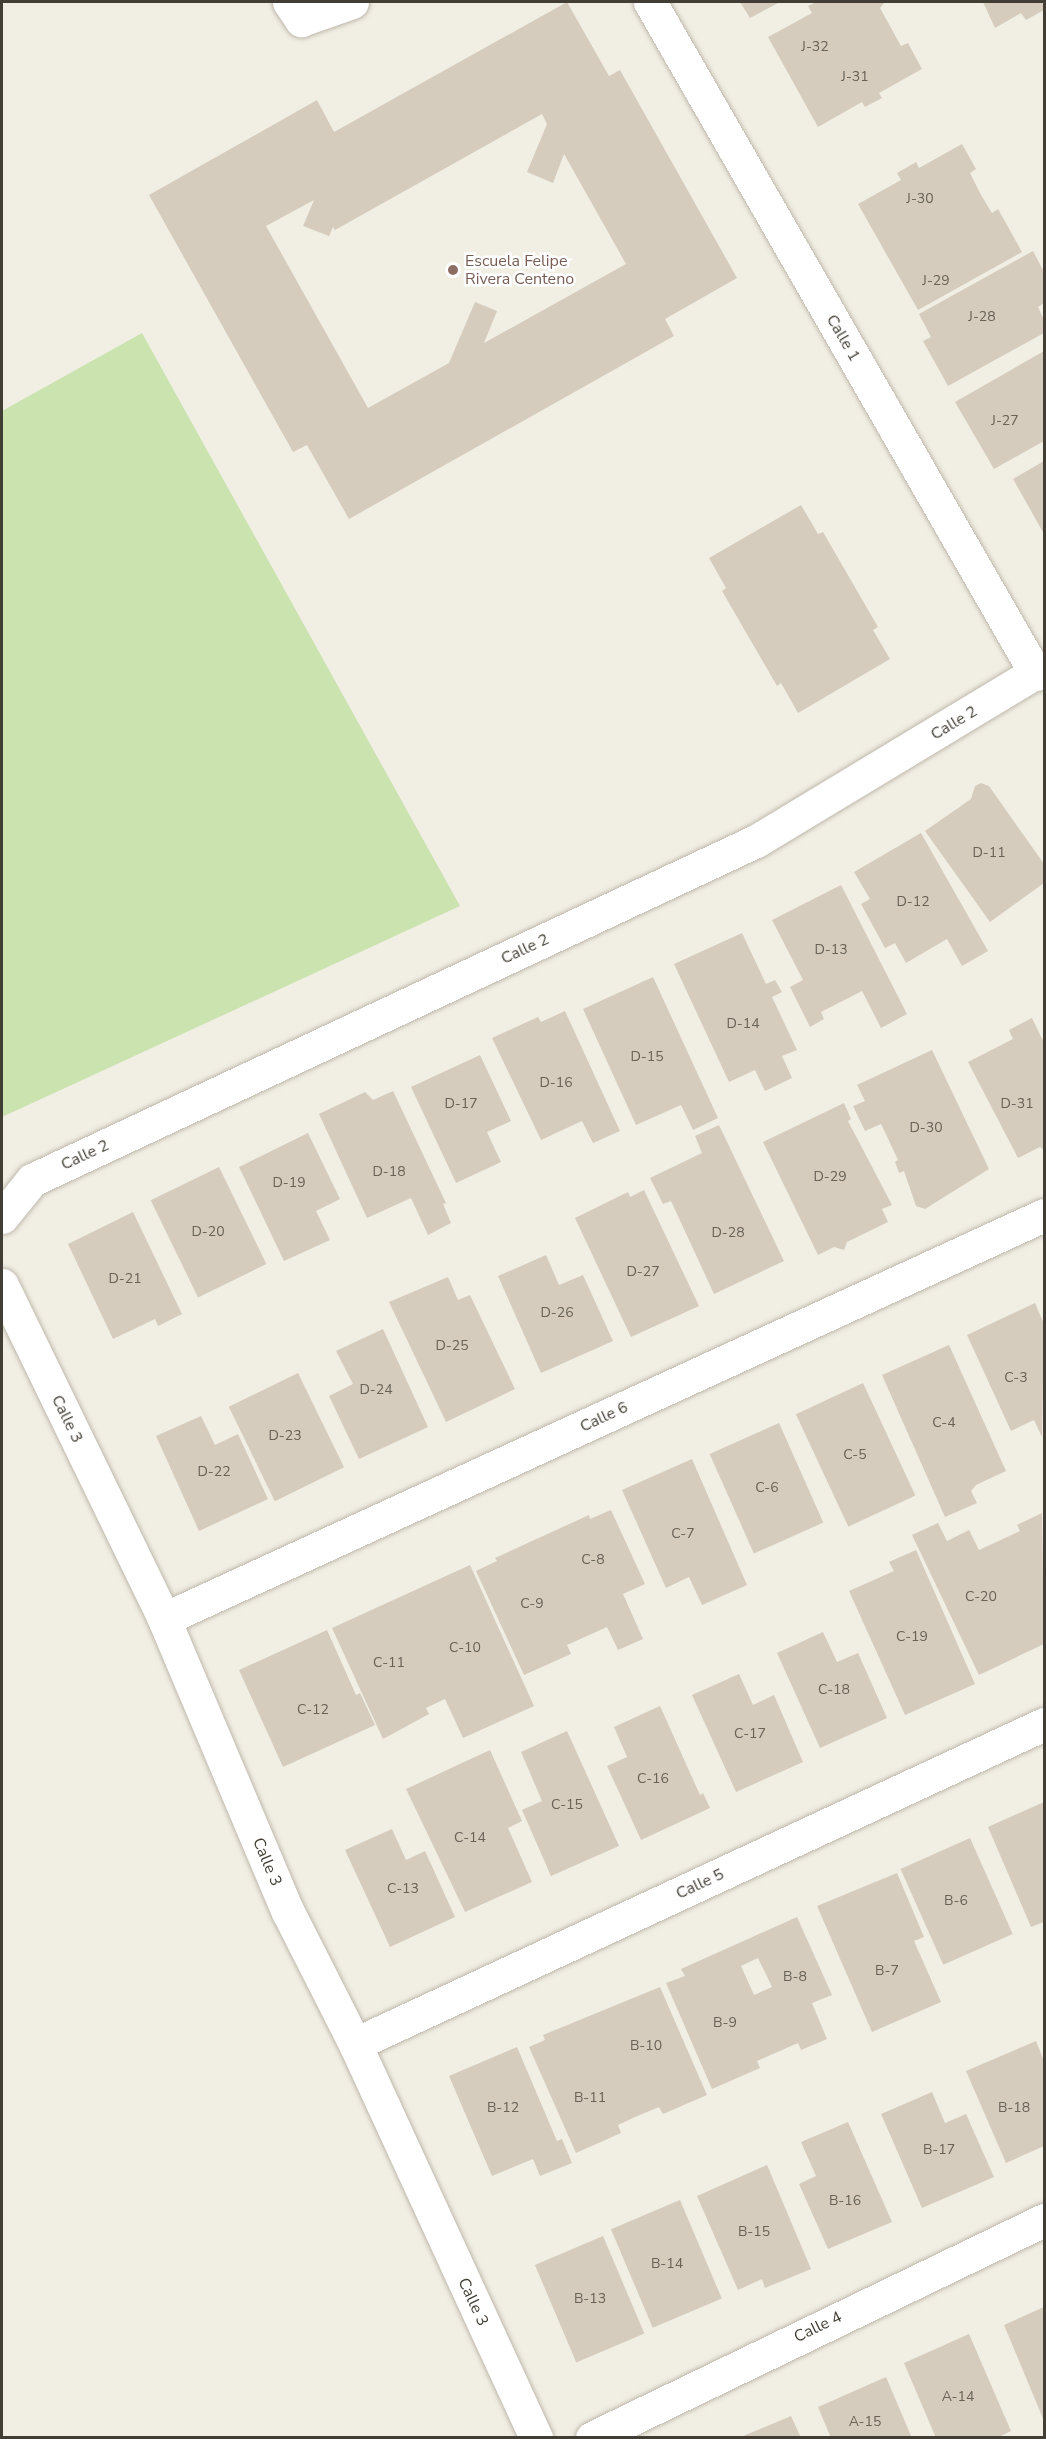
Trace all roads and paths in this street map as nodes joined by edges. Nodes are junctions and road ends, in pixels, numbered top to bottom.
1 (289, 2) edge
2 (352, 2) edge
3 (650, 2) edge
4 (1040, 671) edge
5 (1044, 1215) edge
6 (2, 1216) edge
7 (2, 1285) edge
8 (164, 1619) junction
9 (1044, 1724) edge
10 (355, 2044) junction
11 (1044, 2220) edge
12 (536, 2438) edge
13 (592, 2438) edge

1 - 2 street
3 - 4 street, Calle 1
4 - 6 street, Calle 2
5 - 8 street, Calle 6
7 - 8 street, Calle 3
8 - 10 street, Calle 3
9 - 10 street, Calle 5
10 - 12 street, Calle 3
11 - 13 street, Calle 4

